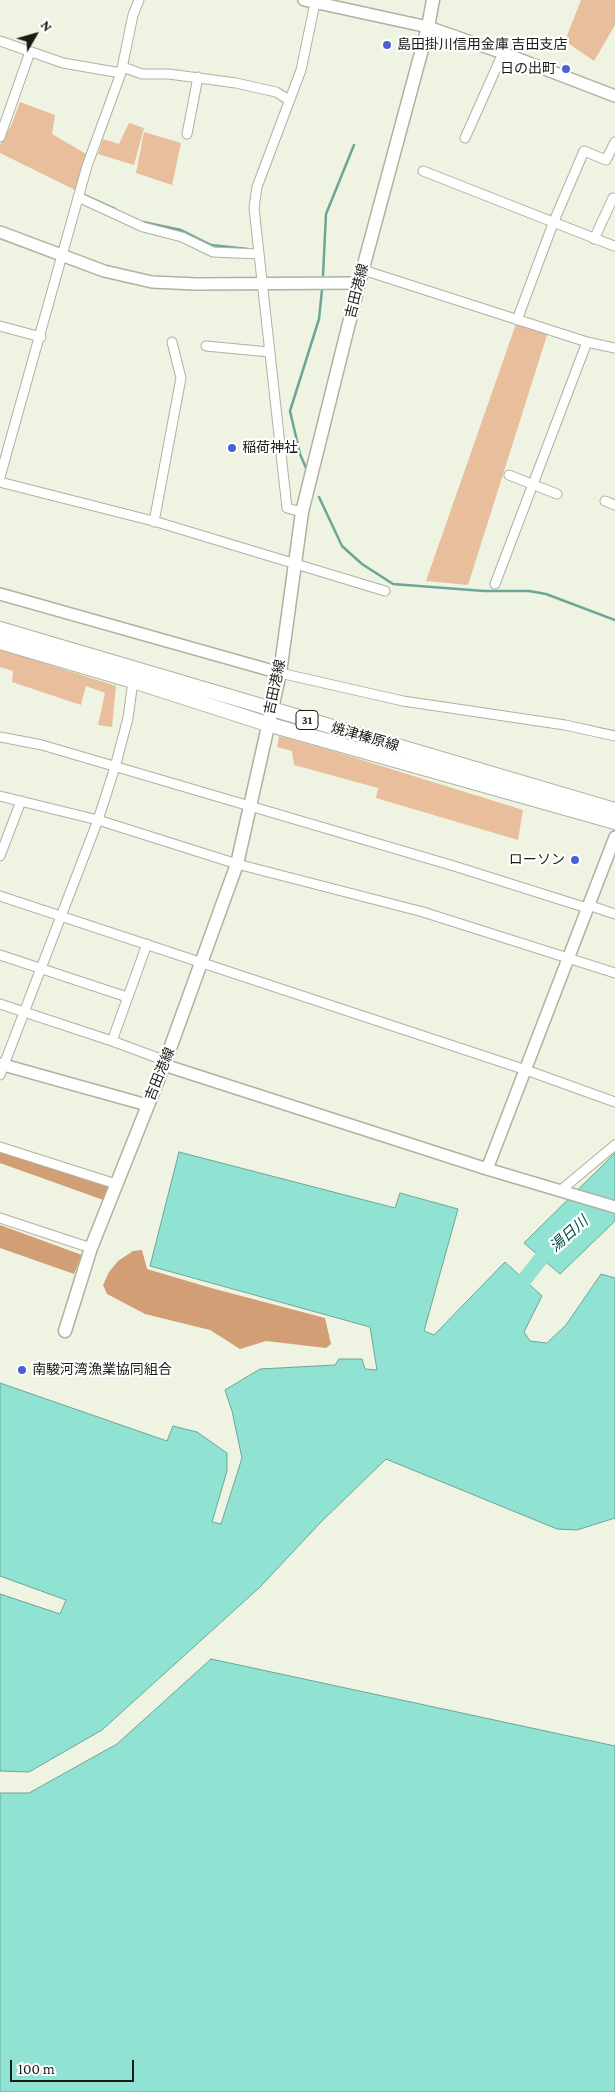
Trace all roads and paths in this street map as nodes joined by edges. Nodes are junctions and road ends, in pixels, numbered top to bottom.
1 (139, 0) edge
2 (433, 0) edge
3 (309, 1) edge
4 (428, 27) junction
5 (0, 42) edge
6 (30, 52) junction
7 (503, 53) junction
8 (122, 70) junction
9 (198, 77) junction
10 (615, 96) edge
11 (289, 100) junction
12 (187, 134) dead end
13 (0, 136) edge
14 (465, 138) dead end
15 (615, 142) edge
16 (423, 170) dead end
17 (78, 197) junction
18 (613, 198) dead end
19 (554, 221) junction
20 (0, 232) edge
21 (594, 239) junction
22 (614, 246) dead end
23 (259, 254) junction
24 (61, 255) junction
25 (363, 270) junction
26 (262, 282) junction
27 (359, 283) junction
28 (517, 320) junction
29 (0, 326) edge
30 (41, 337) junction
31 (172, 342) dead end
32 (587, 342) junction
33 (206, 346) dead end
34 (615, 348) edge
35 (269, 352) junction
36 (509, 474) dead end
37 (0, 477) edge
38 (0, 482) edge
39 (533, 484) junction
40 (557, 494) dead end
41 (605, 501) dead end
42 (615, 505) edge
43 (302, 512) junction
44 (154, 522) junction
45 (294, 562) junction
46 (495, 584) dead end
47 (385, 591) dead end
48 (0, 594) edge
49 (0, 628) edge
50 (0, 642) edge
51 (280, 673) junction
52 (132, 681) junction
53 (271, 709) junction
54 (267, 724) junction
55 (615, 736) edge
56 (0, 737) edge
57 (115, 768) junction
58 (0, 796) edge
59 (21, 802) junction
60 (251, 807) junction
61 (615, 810) edge
62 (98, 820) junction
63 (615, 822) edge
64 (615, 837) edge
65 (0, 856) edge
66 (237, 864) junction
67 (0, 896) edge
68 (588, 907) junction
69 (61, 914) junction
70 (615, 914) edge
71 (147, 944) junction
72 (0, 956) edge
73 (569, 958) junction
74 (201, 961) junction
75 (41, 970) junction
76 (615, 973) edge
77 (127, 996) junction
78 (0, 1004) edge
79 (25, 1011) junction
80 (112, 1041) junction
81 (165, 1063) junction
82 (1, 1068) edge
83 (526, 1070) junction
84 (615, 1102) edge
85 (147, 1105) junction
86 (615, 1146) edge
87 (0, 1147) edge
88 (487, 1169) junction
89 (116, 1184) junction
90 (563, 1191) junction
91 (615, 1207) edge
92 (0, 1218) edge
93 (91, 1248) junction
94 (65, 1331) dead end

1 - 8 street
2 - 4 main road, 吉田港線
3 - 4 street
3 - 11 street
4 - 7 street
4 - 25 main road, 吉田港線
5 - 6 street
6 - 8 street
6 - 13 street
7 - 10 street
7 - 14 street
8 - 9 street
8 - 17 street
9 - 11 street
9 - 12 street
11 - 23 street
15 - 19 street
16 - 19 street
17 - 23 street
17 - 24 street
18 - 21 street
19 - 21 street
19 - 28 street
20 - 24 street
21 - 22 street
23 - 26 street
24 - 26 street
24 - 30 street
25 - 27 main road, 吉田港線
25 - 28 street
26 - 27 street
26 - 35 street
27 - 43 main road, 吉田港線
28 - 32 street
29 - 30 street
30 - 37 street
31 - 44 street
32 - 34 street
32 - 39 street
33 - 35 street
35 - 43 street
36 - 39 street
38 - 44 street
39 - 40 street
39 - 46 street
41 - 42 street
43 - 45 main road, 吉田港線
44 - 45 street
45 - 47 street
45 - 51 main road, 吉田港線
48 - 51 street
49 - 53 main road, 焼津榛原線 / 31
50 - 52 main road, 焼津榛原線 / 31
51 - 53 main road, 吉田港線
51 - 55 street
52 - 54 main road, 焼津榛原線 / 31
52 - 57 street
53 - 54 main road, 吉田港線
53 - 61 main road, 焼津榛原線 / 31
54 - 60 main road, 吉田港線
54 - 63 main road, 焼津榛原線 / 31
56 - 57 street
57 - 60 street
57 - 62 street
58 - 59 street
59 - 62 street
59 - 65 street
60 - 66 main road, 吉田港線
60 - 68 street
62 - 66 street
62 - 69 street
64 - 68 street
66 - 73 street
66 - 74 main road, 吉田港線
67 - 69 street
68 - 70 street
68 - 73 street
69 - 71 street
69 - 75 street
71 - 74 street
71 - 77 street
72 - 75 street
73 - 76 street
73 - 83 street
74 - 81 main road, 吉田港線
74 - 83 street
75 - 77 street
75 - 79 street
77 - 80 street
78 - 79 street
79 - 80 street
79 - 82 street
80 - 81 street
81 - 85 main road, 吉田港線
81 - 88 street
82 - 85 street
83 - 84 street
83 - 88 street
85 - 89 main road, 吉田港線
86 - 90 street
87 - 89 street
88 - 90 street
89 - 93 main road, 吉田港線
90 - 91 street
92 - 93 street
93 - 94 main road, 吉田港線

